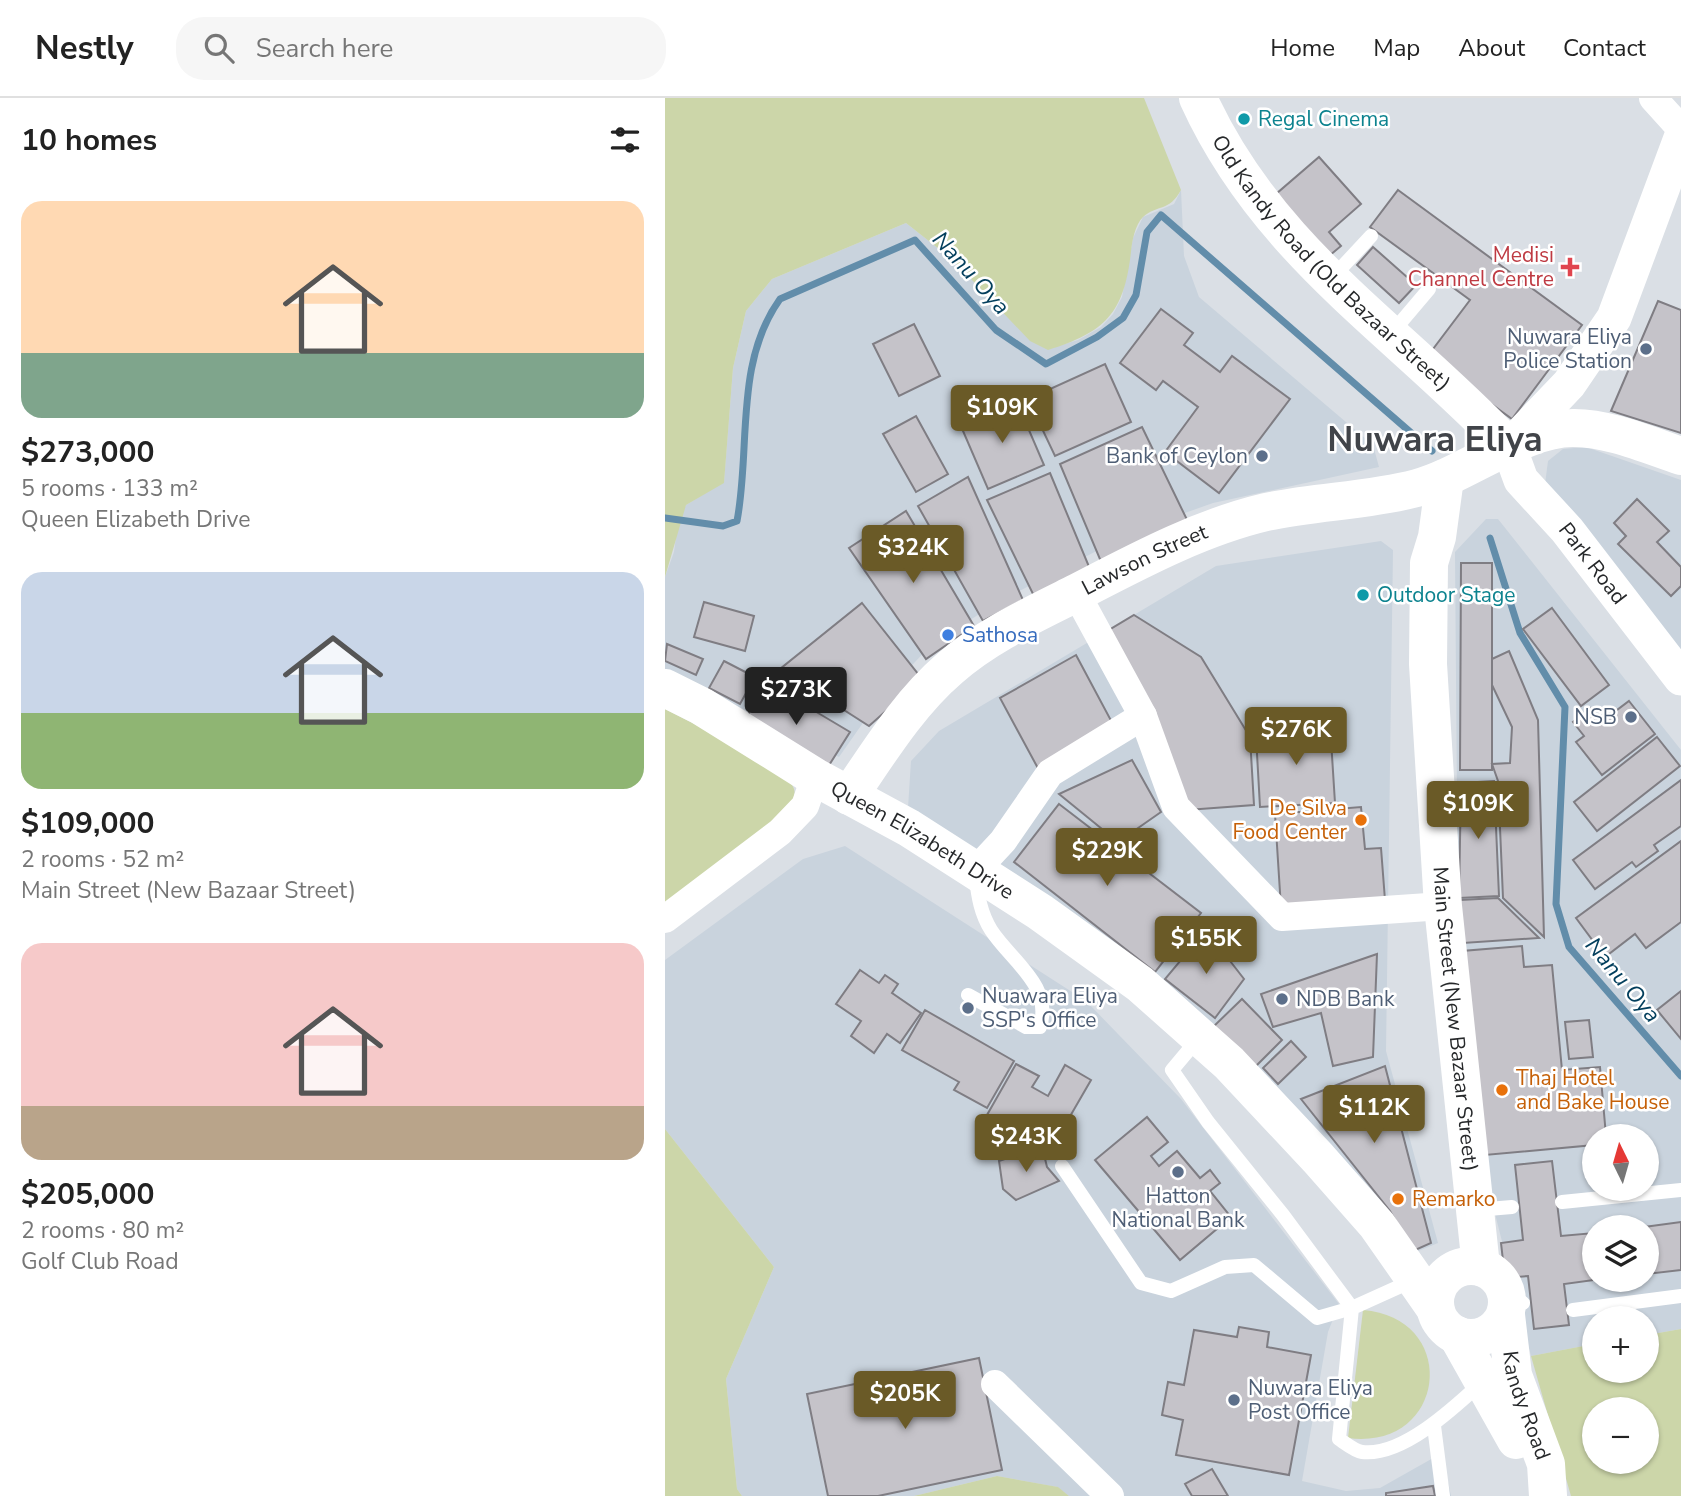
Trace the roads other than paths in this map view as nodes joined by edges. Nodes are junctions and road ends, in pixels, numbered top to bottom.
1 (1198, 98) edge
2 (1653, 98) edge
3 (1681, 129) edge
4 (1681, 138) edge
5 (1371, 236) dead end
6 (1331, 279) junction
7 (1429, 289) dead end
8 (1389, 336) junction
9 (1509, 447) junction
10 (1681, 456) edge
11 (1445, 478) junction
12 (1401, 492) junction
13 (1429, 563) junction
14 (1076, 593) junction
15 (1681, 678) edge
16 (665, 688) edge
17 (1143, 716) junction
18 (815, 777) junction
19 (849, 796) junction
20 (976, 870) junction
21 (1443, 906) junction
22 (668, 915) edge
23 (968, 995) dead end
24 (1199, 1038) junction
25 (1062, 1166) dead end
26 (1681, 1191) edge
27 (1562, 1202) dead end
28 (1495, 1289) junction
29 (1426, 1294) junction
30 (1681, 1296) edge
31 (1352, 1308) junction
32 (1573, 1310) dead end
33 (1483, 1381) junction
34 (995, 1384) dead end
35 (1434, 1426) junction
36 (1111, 1496) edge
37 (1443, 1496) edge
38 (1548, 1496) edge

1 - 6 main road, Old Kandy Road (Old Bazaar Street)
2 - 3 street
4 - 9 street
5 - 6 lane
6 - 8 main road, Old Kandy Road (Old Bazaar Street)
7 - 8 lane
8 - 9 main road, Old Kandy Road (Old Bazaar Street)
9 - 10 main road, Lawson Street
9 - 11 main road, Lawson Street
9 - 15 street, Park Road
11 - 12 main road, Lawson Street
11 - 13 main road, Main Street (New Bazaar Street)
12 - 13 main road, Main Street (New Bazaar Street)
12 - 14 main road, Lawson Street
13 - 21 main road, Main Street (New Bazaar Street)
14 - 17 street
14 - 19 main road, Lawson Street
16 - 18 main road, Queen Elizabeth Drive
17 - 20 street
17 - 21 street
18 - 19 main road, Queen Elizabeth Drive
18 - 22 street
19 - 20 main road, Queen Elizabeth Drive
20 - 23 lane
20 - 24 main road, Queen Elizabeth Drive
21 - 28 main road, Main Street (New Bazaar Street)
24 - 29 main road, Queen Elizabeth Drive
24 - 31 lane
25 - 31 lane
26 - 27 lane
28 - 29 main road
28 - 29 main road
28 - 29 main road
28 - 38 main road, Kandy Road
29 - 31 lane
29 - 33 main road, Kandy Road
30 - 32 lane
31 - 35 lane
33 - 35 lane
33 - 38 main road, Kandy Road
34 - 36 street
35 - 37 lane

